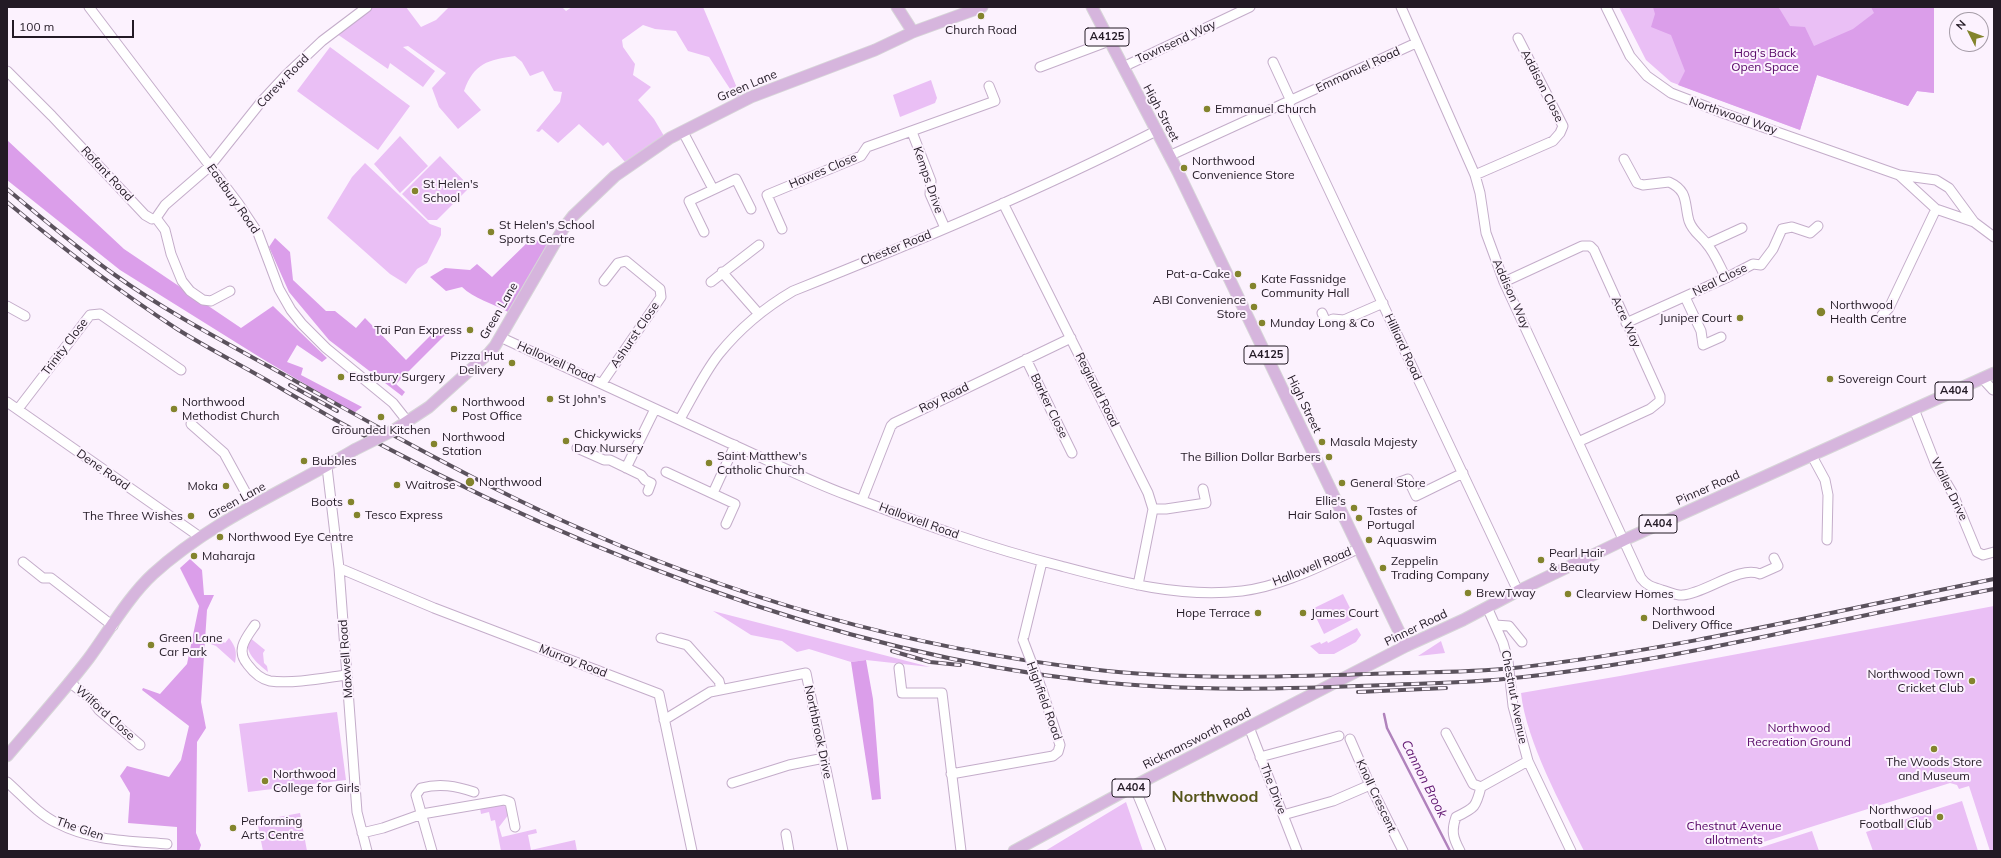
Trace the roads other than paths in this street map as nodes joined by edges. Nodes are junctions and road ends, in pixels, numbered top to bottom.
1 (89, 7) edge
2 (368, 7) edge
3 (897, 7) edge
4 (982, 7) edge
5 (1092, 7) edge
6 (1250, 7) edge
7 (1400, 7) edge
8 (1606, 7) edge
9 (913, 32) junction
10 (1518, 38) dead end
11 (1109, 41) junction
12 (1416, 43) junction
13 (1273, 62) dead end
14 (1040, 67) dead end
15 (1123, 67) junction
16 (7, 71) edge
17 (989, 86) dead end
18 (1290, 102) junction
19 (1156, 131) junction
20 (683, 132) junction
21 (912, 132) junction
22 (1169, 156) junction
23 (1624, 159) dead end
24 (210, 166) junction
25 (1475, 175) junction
26 (1899, 175) junction
27 (714, 189) junction
28 (1003, 203) junction
29 (751, 209) dead end
30 (1936, 209) junction
31 (156, 218) junction
32 (1974, 222) junction
33 (1818, 226) dead end
34 (945, 228) junction
35 (1742, 228) dead end
36 (782, 229) dead end
37 (704, 232) dead end
38 (1994, 237) edge
39 (1707, 244) junction
40 (759, 245) dead end
41 (722, 272) junction
42 (1726, 278) junction
43 (604, 281) dead end
44 (711, 282) dead end
45 (1504, 282) junction
46 (230, 291) dead end
47 (1684, 297) junction
48 (1383, 303) junction
49 (7, 306) edge
50 (758, 313) junction
51 (1322, 313) dead end
52 (1882, 315) dead end
53 (25, 316) dead end
54 (1626, 323) junction
55 (500, 337) junction
56 (1722, 337) dead end
57 (1070, 338) junction
58 (1026, 359) junction
59 (181, 370) dead end
60 (1994, 373) edge
61 (1982, 378) junction
62 (602, 383) junction
63 (1993, 390) edge
64 (1984, 395) dead end
65 (7, 402) edge
66 (18, 409) junction
67 (655, 409) junction
68 (1914, 409) junction
69 (680, 420) junction
70 (408, 422) junction
71 (192, 424) dead end
72 (1578, 442) junction
73 (735, 445) junction
74 (577, 448) dead end
75 (1072, 453) dead end
76 (1812, 456) junction
77 (327, 467) junction
78 (626, 468) junction
79 (666, 472) dead end
80 (1463, 473) junction
81 (1400, 482) dead end
82 (1203, 489) dead end
83 (648, 491) dead end
84 (713, 493) junction
85 (862, 500) junction
86 (253, 506) junction
87 (1153, 509) junction
88 (726, 524) dead end
89 (200, 537) junction
90 (1624, 540) junction
91 (1827, 540) dead end
92 (1358, 548) junction
93 (1994, 552) edge
94 (1774, 558) dead end
95 (23, 562) dead end
96 (1042, 562) junction
97 (339, 568) junction
98 (1138, 585) junction
99 (1518, 591) junction
100 (1487, 608) junction
101 (255, 625) dead end
102 (1495, 625) junction
103 (113, 626) junction
104 (661, 638) dead end
105 (1522, 642) dead end
106 (1406, 646) junction
107 (1371, 664) joint
108 (900, 668) dead end
109 (346, 674) junction
110 (69, 682) junction
111 (722, 689) junction
112 (664, 720) junction
113 (1249, 727) junction
114 (1446, 733) dead end
115 (1339, 736) dead end
116 (1350, 739) dead end
117 (140, 745) dead end
118 (7, 756) edge
119 (1260, 757) junction
120 (824, 758) junction
121 (1528, 762) junction
122 (951, 774) junction
123 (7, 782) edge
124 (732, 783) dead end
125 (1370, 785) junction
126 (1134, 786) junction
127 (1481, 787) junction
128 (474, 792) dead end
129 (422, 814) junction
130 (1283, 815) junction
131 (515, 827) dead end
132 (362, 834) junction
133 (786, 834) dead end
134 (167, 844) dead end
135 (367, 851) edge
136 (432, 851) edge
137 (692, 851) edge
138 (789, 851) edge
139 (843, 851) edge
140 (961, 851) edge
141 (1014, 851) edge
142 (1160, 851) edge
143 (1297, 851) edge
144 (1403, 851) edge
145 (1460, 851) edge
146 (1571, 851) edge

1 - 24 street, Eastbury Road
2 - 24 street, Carew Road
3 - 9 main road
4 - 9 main road, Green Lane
5 - 11 main road, A4125
6 - 15 street, Townsend Way
7 - 12 street
8 - 26 street, Northwood Way
9 - 20 main road, Green Lane
10 - 25 street, Addison Close
11 - 14 street
11 - 15 main road, A4125
12 - 18 street, Emmanuel Road
12 - 25 street, Addison Way
13 - 18 street, Hilliard Road
15 - 19 main road, High Street / A4125
16 - 31 street, Rofant Road
17 - 21 street
18 - 22 street, Emmanuel Road
18 - 48 street, Hilliard Road
19 - 22 main road, High Street / A4125
19 - 28 street, Chester Road
20 - 27 street
20 - 55 main road, Green Lane
21 - 34 street, Kemps Drive
21 - 36 street, Hawes Close
22 - 92 main road, High Street / A4125
23 - 39 street
24 - 31 street
24 - 70 street, Eastbury Road
25 - 45 street, Addison Way
26 - 30 street
26 - 32 street
27 - 29 street
27 - 37 street
28 - 34 street, Chester Road
28 - 57 street, Reginald Road
30 - 32 street
30 - 52 street
31 - 46 street
32 - 38 street
33 - 42 street, Neal Close
34 - 50 street, Chester Road
35 - 39 street
39 - 42 street
40 - 41 street
41 - 44 street
41 - 50 street
42 - 47 street, Neal Close
43 - 62 street, Ashurst Close
45 - 54 street, Acre Way
45 - 72 street, Addison Way
47 - 54 street, Neal Close
47 - 56 street
48 - 51 street
48 - 80 street, Hilliard Road
49 - 53 street
50 - 69 street, Chester Road
54 - 72 street, Acre Way
55 - 62 street, Hallowell Road
55 - 70 main road, Green Lane
57 - 58 street, Roy Road
57 - 87 street, Reginald Road
58 - 75 street, Barker Close
58 - 85 street, Roy Road
59 - 66 street, Trinity Close
60 - 61 main road, Pinner Road / A404
61 - 63 street
61 - 68 main road, Pinner Road / A404
62 - 67 street, Hallowell Road
63 - 64 street
65 - 66 street, Dene Road
66 - 89 street, Dene Road
67 - 69 street, Hallowell Road
67 - 78 street
68 - 76 main road, Pinner Road / A404
68 - 93 street, Waller Drive
69 - 73 street, Hallowell Road
70 - 77 main road, Green Lane, bridge
71 - 86 street
72 - 90 street, Addison Way
73 - 84 street
73 - 85 street, Hallowell Road
74 - 78 street
76 - 90 main road, Pinner Road / A404
76 - 91 street
77 - 86 main road, Green Lane
77 - 97 street, Maxwell Road
78 - 83 street
79 - 84 street
80 - 81 street
80 - 99 street, Hilliard Road
82 - 87 street
84 - 88 street
85 - 96 street, Hallowell Road
86 - 89 main road, Green Lane
87 - 98 street
89 - 103 main road, Green Lane
90 - 94 street, Addison Way
90 - 99 main road, Pinner Road / A404
92 - 98 street, Hallowell Road
92 - 106 main road, High Street / A4125
95 - 103 street
96 - 98 street, Hallowell Road
96 - 122 street, Highfield Road, bridge
97 - 109 street, Maxwell Road
97 - 112 street, Murray Road
99 - 100 main road, Pinner Road / A404
100 - 102 street, Chestnut Avenue
100 - 106 main road, Pinner Road / A404
101 - 109 street
102 - 105 street
102 - 121 street, Chestnut Avenue
103 - 110 main road, Green Lane
104 - 111 street
106 - 107 main road, Pinner Road / A404
107 - 113 main road, Rickmansworth Road / A404
108 - 122 street
109 - 132 street, Maxwell Road
110 - 117 street, Wilford Close
110 - 118 main road, Green Lane
111 - 112 street
111 - 120 street, Northbrook Drive
112 - 137 street, Murray Road
113 - 119 street, The Drive
113 - 126 main road, Rickmansworth Road / A404
114 - 127 street
115 - 119 street
116 - 125 street, Knoll Crescent
119 - 130 street, The Drive
120 - 124 street
120 - 139 street, Northbrook Drive
121 - 127 street
121 - 146 street, Chestnut Avenue
122 - 140 street
123 - 134 street, The Glen
125 - 130 street
125 - 144 street, Knoll Crescent
126 - 141 main road, Rickmansworth Road / A404
126 - 142 street
127 - 145 street
128 - 129 street
129 - 131 street
129 - 132 street
129 - 136 street
130 - 143 street, The Drive
132 - 135 street, Maxwell Road
133 - 138 street

